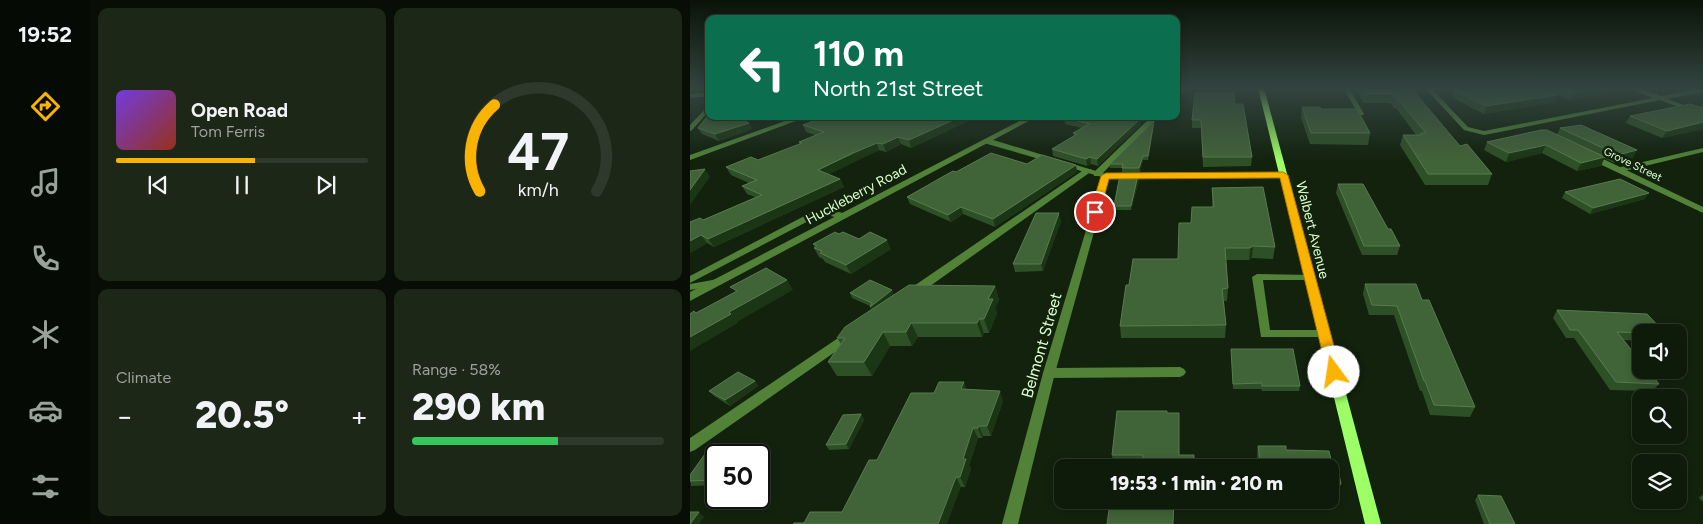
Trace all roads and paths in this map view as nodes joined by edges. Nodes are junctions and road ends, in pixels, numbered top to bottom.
1 (704, 112) edge
2 (1267, 112) edge
3 (1451, 112) edge
4 (1588, 112) edge
5 (795, 120) edge
6 (1027, 120) edge
7 (1152, 120) edge
8 (1526, 125) junction
9 (690, 129) edge
10 (1535, 129) edge
11 (987, 141) junction
12 (1703, 150) edge
13 (1586, 154) edge
14 (690, 158) edge
15 (1620, 170) junction
16 (1097, 173) junction
17 (1283, 175) junction
18 (1703, 210) edge
19 (844, 216) junction
20 (1310, 276) junction
21 (690, 280) edge
22 (718, 282) junction
23 (690, 287) edge
24 (690, 297) edge
25 (903, 299) edge
26 (863, 327) edge
27 (1324, 334) junction
28 (1180, 372) dead end
29 (1049, 374) junction
30 (690, 446) edge
31 (1010, 524) edge
32 (1373, 524) edge

1 - 9 street
2 - 17 main road, Walbert Avenue
3 - 8 street
4 - 8 street
5 - 14 street
6 - 11 street, Huckleberry Road
7 - 16 street, Belmont Street
8 - 10 street
11 - 16 street
11 - 19 street, Huckleberry Road
12 - 15 street
13 - 15 street, Grove Street
15 - 18 street, Grove Street
16 - 17 street
16 - 25 street
16 - 29 street, Belmont Street
17 - 20 main road, Walbert Avenue
19 - 21 street
19 - 22 street, Huckleberry Road
20 - 27 main road, Walbert Avenue
20 - 27 street
22 - 23 street
22 - 24 street, Huckleberry Road
26 - 30 street
27 - 32 main road, Walbert Avenue
28 - 29 street
29 - 31 street, Belmont Street

